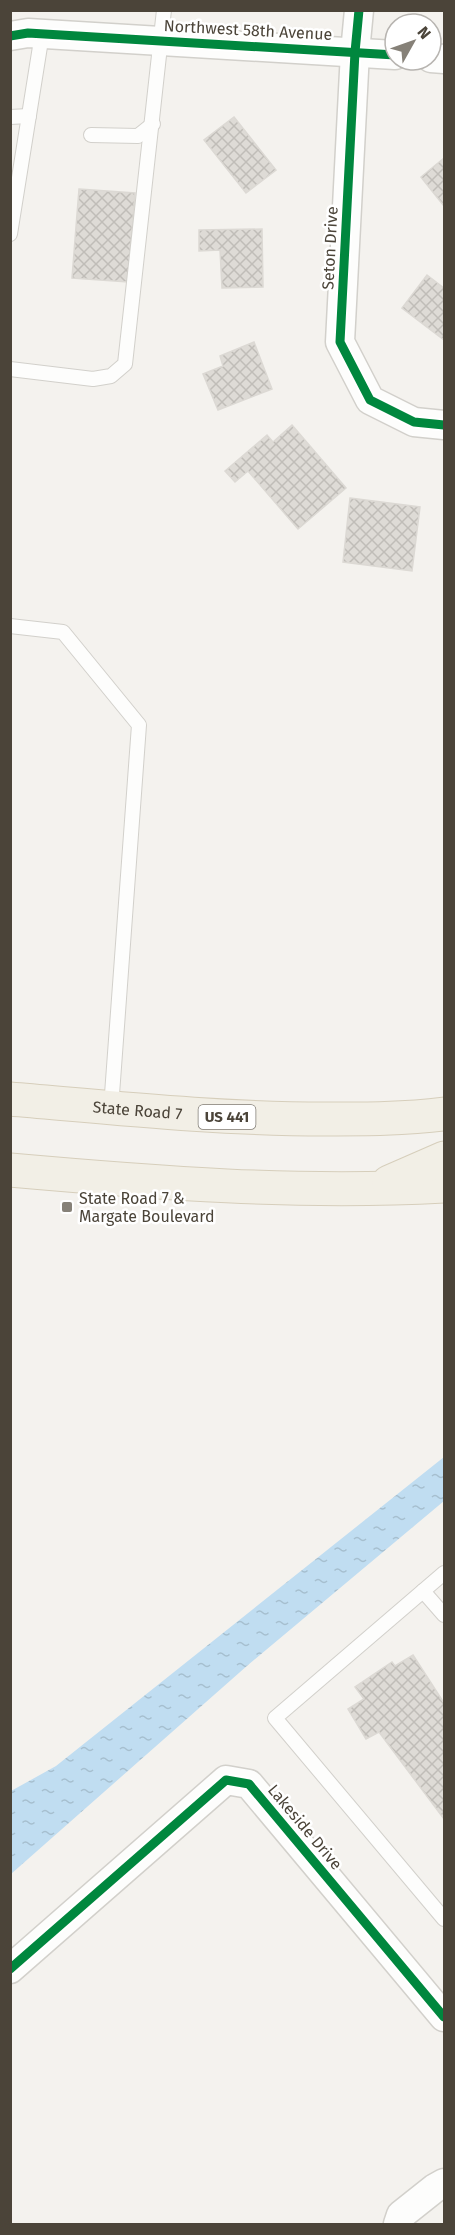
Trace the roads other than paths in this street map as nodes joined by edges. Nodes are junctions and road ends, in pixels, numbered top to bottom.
1 (164, 10) edge
2 (359, 10) edge
3 (23, 32) edge
4 (162, 40) junction
5 (355, 52) junction
6 (383, 54) edge
7 (29, 116) junction
8 (10, 117) edge
9 (153, 124) junction
10 (92, 135) dead end
11 (10, 234) edge
12 (10, 369) edge
13 (444, 425) edge
14 (10, 626) edge
15 (10, 1099) edge
16 (111, 1108) junction
17 (444, 1114) edge
18 (444, 1158) edge
19 (10, 1170) edge
20 (444, 1186) edge
21 (371, 1190) junction
22 (444, 1573) edge
23 (423, 1591) junction
24 (444, 1615) edge
25 (444, 1919) edge
26 (10, 1969) edge
27 (444, 2016) edge
28 (444, 2184) edge
29 (398, 2224) edge

1 - 4 lane
2 - 5 street, Seton Drive
3 - 4 street, Northwest 58th Avenue
3 - 7 lane
4 - 5 street, Northwest 58th Avenue
4 - 9 lane
5 - 6 street, Northwest 58th Avenue
5 - 13 street, Seton Drive
7 - 8 lane
7 - 11 lane
9 - 10 lane
9 - 12 lane
14 - 16 lane
15 - 16 main road, State Road 7 / US 441
16 - 17 main road, State Road 7 / US 441
18 - 21 main road
19 - 21 main road
20 - 21 main road
22 - 23 lane
23 - 24 lane
23 - 25 lane
26 - 27 street, Lakeside Drive
28 - 29 street

